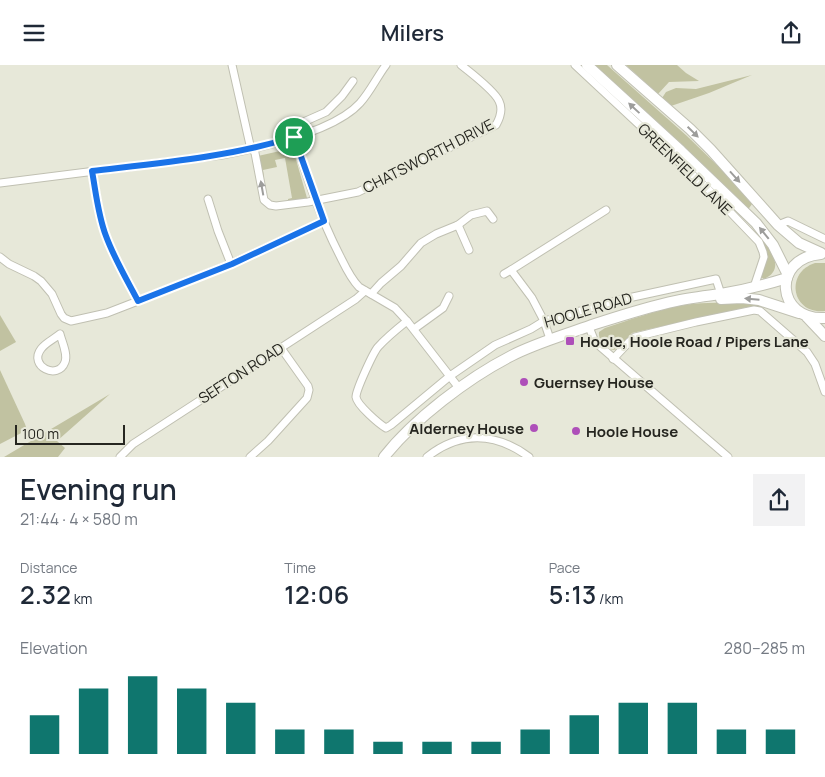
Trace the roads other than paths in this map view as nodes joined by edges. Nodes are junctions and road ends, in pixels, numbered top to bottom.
1 (232, 65) edge
2 (386, 65) edge
3 (461, 65) edge
4 (575, 65) edge
5 (588, 65) edge
6 (617, 65) edge
7 (352, 87) dead end
8 (299, 123) junction
9 (284, 128) dead end
10 (303, 135) junction
11 (294, 137) junction
12 (253, 149) junction
13 (92, 171) junction
14 (0, 183) edge
15 (208, 199) dead end
16 (316, 201) junction
17 (606, 210) dead end
18 (493, 219) dead end
19 (324, 221) junction
20 (458, 225) junction
21 (778, 225) junction
22 (825, 239) edge
23 (469, 251) dead end
24 (823, 254) edge
25 (0, 257) edge
26 (232, 264) junction
27 (511, 270) junction
28 (504, 274) dead end
29 (787, 276) junction
30 (754, 287) junction
31 (368, 293) junction
32 (721, 294) junction
33 (449, 297) dead end
34 (138, 301) junction
35 (677, 301) junction
36 (802, 315) junction
37 (825, 319) edge
38 (407, 321) junction
39 (544, 321) junction
40 (62, 326) junction
41 (589, 327) junction
42 (414, 329) junction
43 (825, 337) edge
44 (550, 339) junction
45 (281, 348) junction
46 (613, 359) junction
47 (450, 376) junction
48 (459, 388) junction
49 (825, 392) edge
50 (120, 457) edge
51 (250, 457) edge
52 (384, 457) edge
53 (427, 457) edge
54 (529, 457) edge
55 (728, 457) edge

1 - 12 street
2 - 10 street
3 - 16 street, CHATSWORTH DRIVE
4 - 30 street, GREENFIELD LANE
29 -> 5 highway, GREENFIELD LANE
6 -> 21 highway, GREENFIELD LANE
7 - 8 street
8 - 9 street
8 - 10 street
10 - 11 street
11 - 12 street
11 - 16 street
12 - 13 street
16 -> 12 street
13 - 14 street
13 - 34 street
15 - 26 street
16 - 19 street
17 - 27 street
18 - 20 street, SEFTON ROAD
19 - 26 street
19 - 31 street
20 - 23 street
20 - 31 street, SEFTON ROAD
21 - 22 street
21 - 24 highway, GREENFIELD LANE
24 - 29 highway
25 - 40 street
26 - 34 street
27 - 28 street
27 - 39 street
29 - 30 highway, HOOLE ROAD
29 - 36 highway, GREENFIELD LANE
30 - 32 highway, HOOLE ROAD
31 - 38 street
31 - 45 street, SEFTON ROAD
32 - 35 highway, HOOLE ROAD
32 - 39 street, HOOLE ROAD
33 - 42 street
34 - 40 street
36 -> 35 highway, HOOLE ROAD
35 - 41 highway, HOOLE ROAD
36 - 37 highway
36 - 43 highway
38 - 42 street
38 - 47 street, HOOLE ROAD
39 - 44 street
39 - 47 street, HOOLE ROAD
40 - 40 street
41 - 44 highway, HOOLE ROAD
41 - 46 street
42 - 47 street
44 - 48 highway, HOOLE ROAD
45 - 50 street, SEFTON ROAD
45 - 51 street
46 - 49 street
46 - 55 street
47 - 48 street
48 - 52 highway, HOOLE ROAD
53 - 54 street

